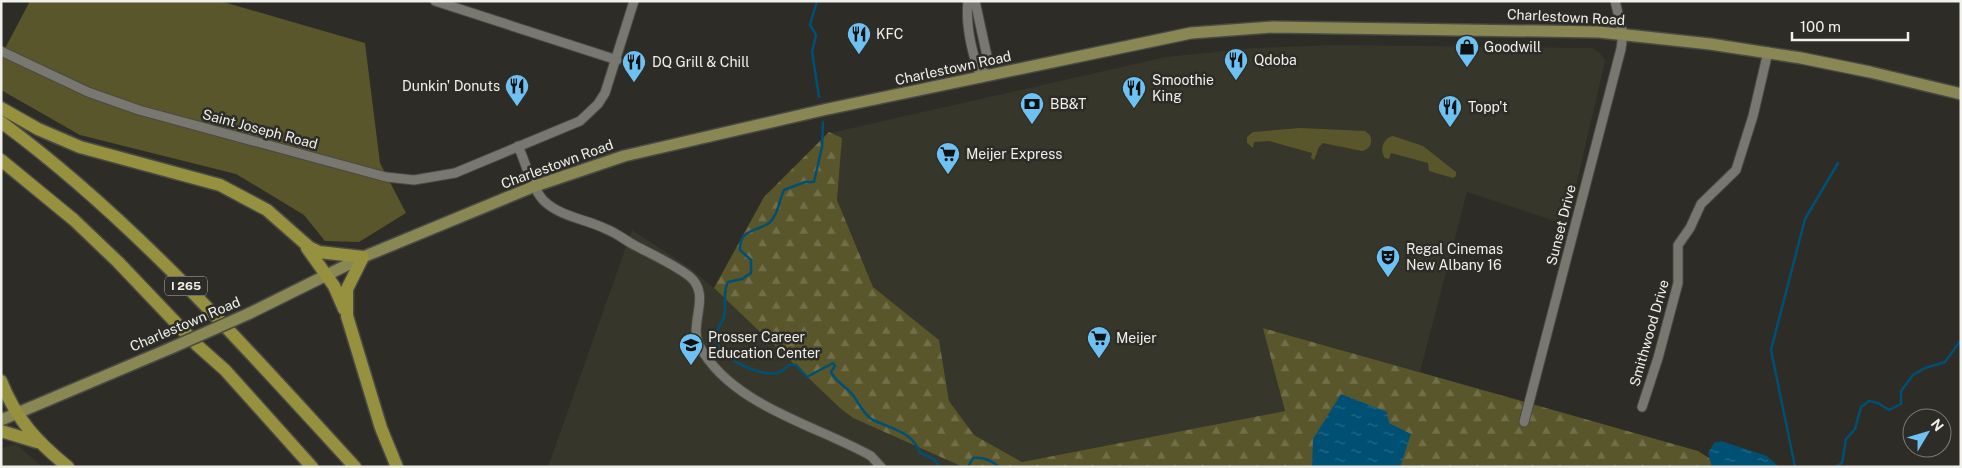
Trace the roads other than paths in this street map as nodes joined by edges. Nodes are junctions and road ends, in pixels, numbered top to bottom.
1 (435, 1) edge
2 (634, 1) edge
3 (968, 1) edge
4 (975, 1) edge
5 (1615, 1) edge
6 (1624, 34) junction
7 (1, 50) edge
8 (1768, 52) junction
9 (616, 60) junction
10 (981, 78) junction
11 (1961, 94) edge
12 (1, 108) edge
13 (1, 122) edge
14 (518, 146) junction
15 (1, 160) edge
16 (535, 186) junction
17 (301, 241) junction
18 (363, 257) junction
19 (326, 276) junction
20 (347, 316) junction
21 (1, 381) edge
22 (1642, 407) dead end
23 (17, 413) junction
24 (1, 420) edge
25 (1524, 422) dead end
26 (1, 431) edge
27 (39, 443) junction
28 (68, 467) edge
29 (312, 467) edge
30 (355, 467) edge
31 (397, 467) edge
32 (881, 467) edge

1 - 9 street
2 - 9 street, Saint Joseph Road
3 - 10 street
4 - 10 street
5 - 6 street
6 - 8 main road, Charlestown Road
6 - 10 main road, Charlestown Road
6 - 25 street, Sunset Drive
7 - 14 street, Saint Joseph Road
8 - 11 main road, Charlestown Road
8 - 22 street, Smithwood Drive
9 - 14 street, Saint Joseph Road
10 - 16 main road, Charlestown Road
12 - 17 highway
13 - 30 highway, I 265
14 - 16 street
15 - 29 highway, I 265
16 - 18 main road, Charlestown Road
16 - 32 street
17 - 18 highway
17 - 19 highway
18 - 19 main road, Charlestown Road
18 - 20 highway
19 - 20 highway
19 - 23 main road, Charlestown Road, bridge
20 - 31 highway
21 - 23 highway
23 - 24 main road, Charlestown Road
23 - 27 highway
26 - 27 highway
27 - 28 highway

